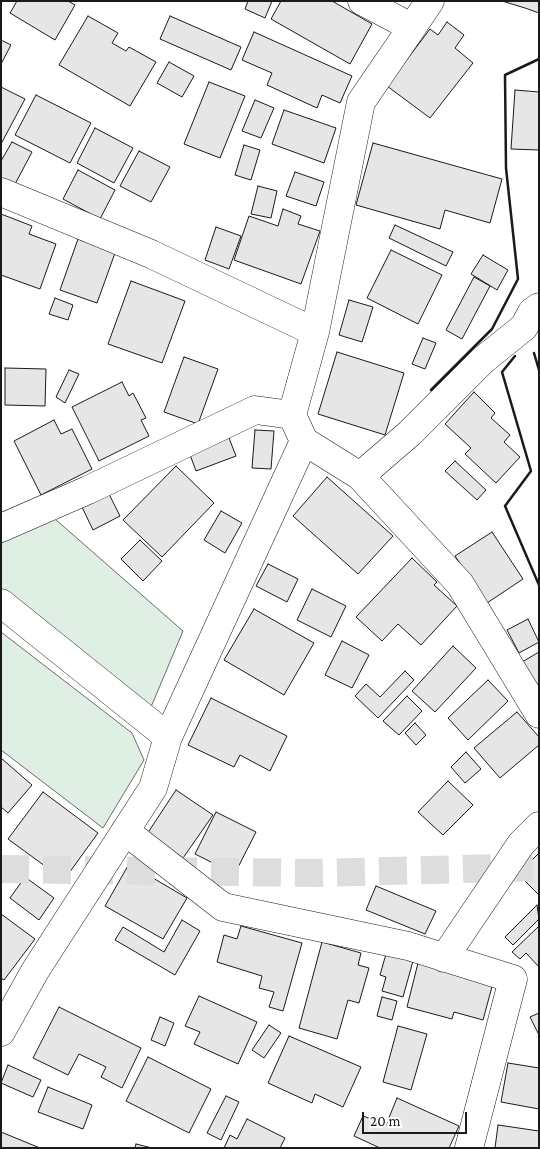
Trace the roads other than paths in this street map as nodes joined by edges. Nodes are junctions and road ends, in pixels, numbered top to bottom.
1 (362, 1) edge
2 (430, 1) edge
3 (411, 27) junction
4 (1, 192) edge
5 (539, 307) edge
6 (315, 332) junction
7 (292, 416) junction
8 (304, 441) junction
9 (360, 476) junction
10 (1, 528) edge
11 (1, 603) edge
12 (539, 714) edge
13 (168, 737) junction
14 (539, 826) edge
15 (125, 830) junction
16 (444, 958) junction
17 (1, 1032) edge
18 (469, 1148) edge

1 - 3 street
2 - 3 street
3 - 6 street
4 - 6 street
5 - 9 street
6 - 7 street
7 - 8 street
7 - 10 street
8 - 9 street
8 - 13 street
9 - 12 street
11 - 13 street
13 - 15 street
14 - 16 street
15 - 16 street
15 - 17 street
16 - 18 street

